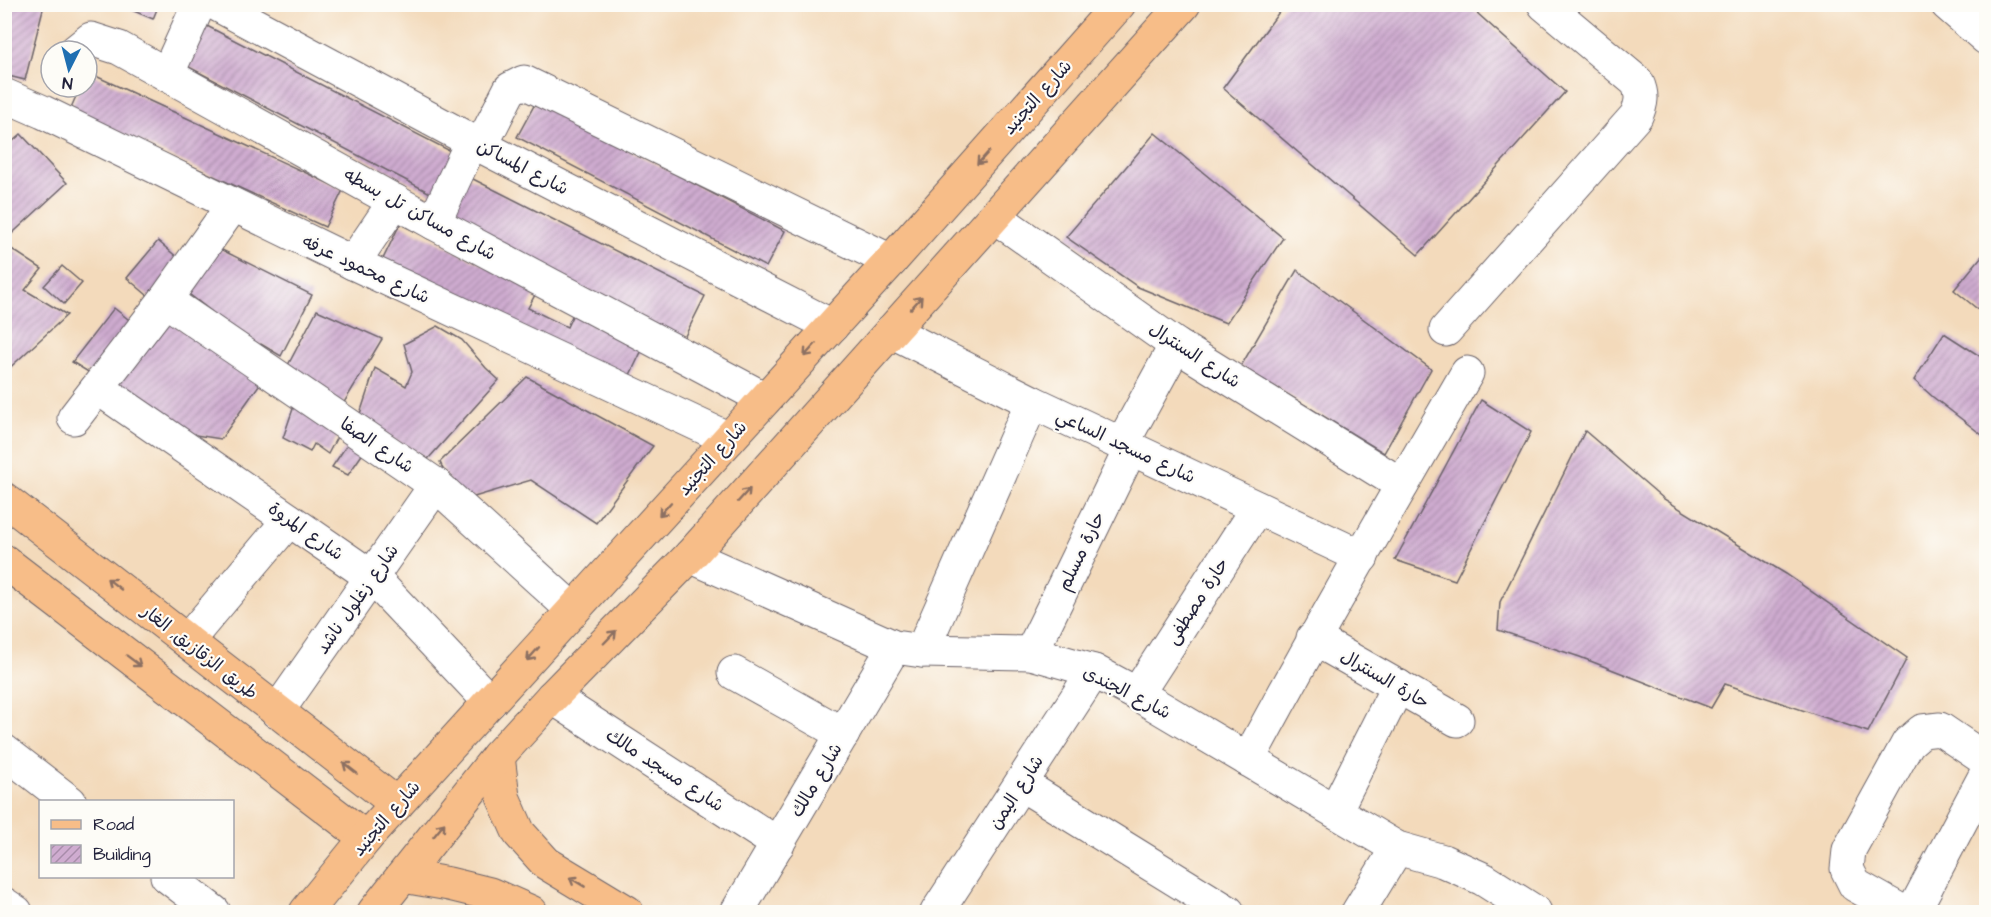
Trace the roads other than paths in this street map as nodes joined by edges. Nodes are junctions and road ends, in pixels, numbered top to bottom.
1 (199, 4) edge
2 (216, 4) edge
3 (1119, 4) edge
4 (1184, 4) edge
5 (1544, 4) edge
6 (1947, 4) edge
7 (1986, 38) edge
8 (99, 42) edge
9 (167, 75) junction
10 (4, 95) edge
11 (49, 100) edge
12 (476, 143) junction
13 (395, 201) junction
14 (233, 205) junction
15 (994, 216) junction
16 (434, 223) junction
17 (891, 261) junction
18 (353, 264) junction
19 (165, 300) junction
20 (832, 326) junction
21 (1446, 330) dead end
22 (891, 331) junction
23 (1176, 345) junction
24 (1467, 374) dead end
25 (98, 388) junction
26 (765, 399) junction
27 (1032, 402) junction
28 (74, 418) dead end
29 (729, 439) junction
30 (1126, 446) junction
31 (436, 485) junction
32 (1402, 485) junction
33 (4, 499) edge
34 (1257, 508) junction
35 (289, 520) junction
36 (690, 555) junction
37 (1362, 557) junction
38 (4, 561) edge
39 (372, 577) junction
40 (573, 610) junction
41 (1313, 638) junction
42 (187, 641) junction
43 (908, 649) junction
44 (1030, 653) junction
45 (1094, 671) junction
46 (734, 673) dead end
47 (1398, 686) junction
48 (1137, 694) junction
49 (552, 697) junction
50 (490, 702) junction
51 (277, 712) junction
52 (1457, 720) dead end
53 (843, 734) junction
54 (4, 751) edge
55 (498, 756) junction
56 (1248, 760) junction
57 (1986, 760) edge
58 (1986, 774) edge
59 (1021, 784) junction
60 (69, 800) edge
61 (397, 804) junction
62 (1335, 811) junction
63 (366, 838) junction
64 (778, 844) junction
65 (1397, 848) junction
66 (403, 876) junction
67 (170, 878) edge
68 (4, 904) edge
69 (16, 912) edge
70 (214, 912) edge
71 (306, 912) edge
72 (374, 912) edge
73 (531, 912) edge
74 (627, 912) edge
75 (737, 912) edge
76 (937, 912) edge
77 (1228, 912) edge
78 (1358, 912) edge
79 (1535, 912) edge
80 (1903, 912) edge
81 (1913, 912) edge

1 - 9 street
2 - 12 street, شارع المساكن
3 -> 17 main road, شارع التجنيد
4 - 15 main road
5 - 21 street
6 - 7 street
8 - 9 street, شارع مساكن تل بسطه
9 - 13 street, شارع مساكن تل بسطه
10 - 11 street, شارع محمود عرفه
11 - 14 street, شارع محمود عرفه
12 - 16 street
12 - 17 street
12 - 20 street, شارع المساكن
13 - 16 street, شارع مساكن تل بسطه
13 - 18 street
14 - 18 street, شارع محمود عرفه
14 - 19 street
22 -> 15 main road
15 - 23 street, شارع السنترال
16 - 26 street, شارع مساكن تل بسطه
17 - 20 main road, شارع التجنيد
18 - 29 street, شارع محمود عرفه
19 - 25 street
19 - 31 street, شارع الصفا
20 -> 26 main road, شارع التجنيد
22 - 27 street, شارع مسجد الساعي
36 -> 22 main road
23 - 30 street, حارة مسلم
23 - 32 street, شارع السنترال
24 - 32 street
25 - 28 street
25 - 35 street, شارع المروة
26 - 29 main road, شارع التجنيد
27 - 30 street, شارع مسجد الساعي
27 - 43 street, شارع مالك
29 -> 40 main road, شارع التجنيد
30 - 34 street, شارع مسجد الساعي
30 - 44 street, حارة مسلم
31 - 39 street, شارع زغلول ناشد
31 - 40 street, شارع الصفا
32 - 37 street
42 -> 33 main road, طريق الزقازيق, الغار
34 - 37 street, شارع مسجد الساعي
34 - 48 street, حارة مصطفى
35 - 39 street, شارع المروة
35 - 42 street
36 - 43 street, شارع الجندى
49 -> 36 main road
37 - 41 street
38 -> 63 main road
39 - 50 street, شارع المروة
39 - 51 street, شارع زغلول ناشد
40 -> 50 main road, شارع التجنيد
41 - 47 street, حارة السنترال
41 - 56 street
42 - 51 main road, طريق الزقازيق, الغار
43 - 44 street, شارع الجندى
43 - 53 street, شارع مالك
44 - 45 street, شارع الجندى
45 - 48 street, شارع الجندى
45 - 59 street, شارع اليمن
46 - 53 street
47 - 52 street, حارة السنترال
47 - 62 street
48 - 56 street, شارع الجندى
49 - 55 main road
49 - 64 street, شارع مسجد مالك
50 - 61 main road, شارع التجنيد
61 -> 51 main road, طريق الزقازيق, الغار
53 - 64 street, شارع مالك
54 - 60 street
66 -> 55 main road
74 -> 55 main road
56 - 62 street, شارع الجندى
57 - 80 street
58 - 81 street
59 - 76 street, شارع اليمن
59 - 77 street
61 - 63 main road, شارع التجنيد
62 - 65 street, شارع الجندى
63 - 71 main road, شارع التجنيد
64 - 75 street, شارع مالك
65 - 78 street
65 - 79 street, شارع الجندى
66 - 72 main road
66 - 73 main road
67 - 70 street
68 - 69 street

